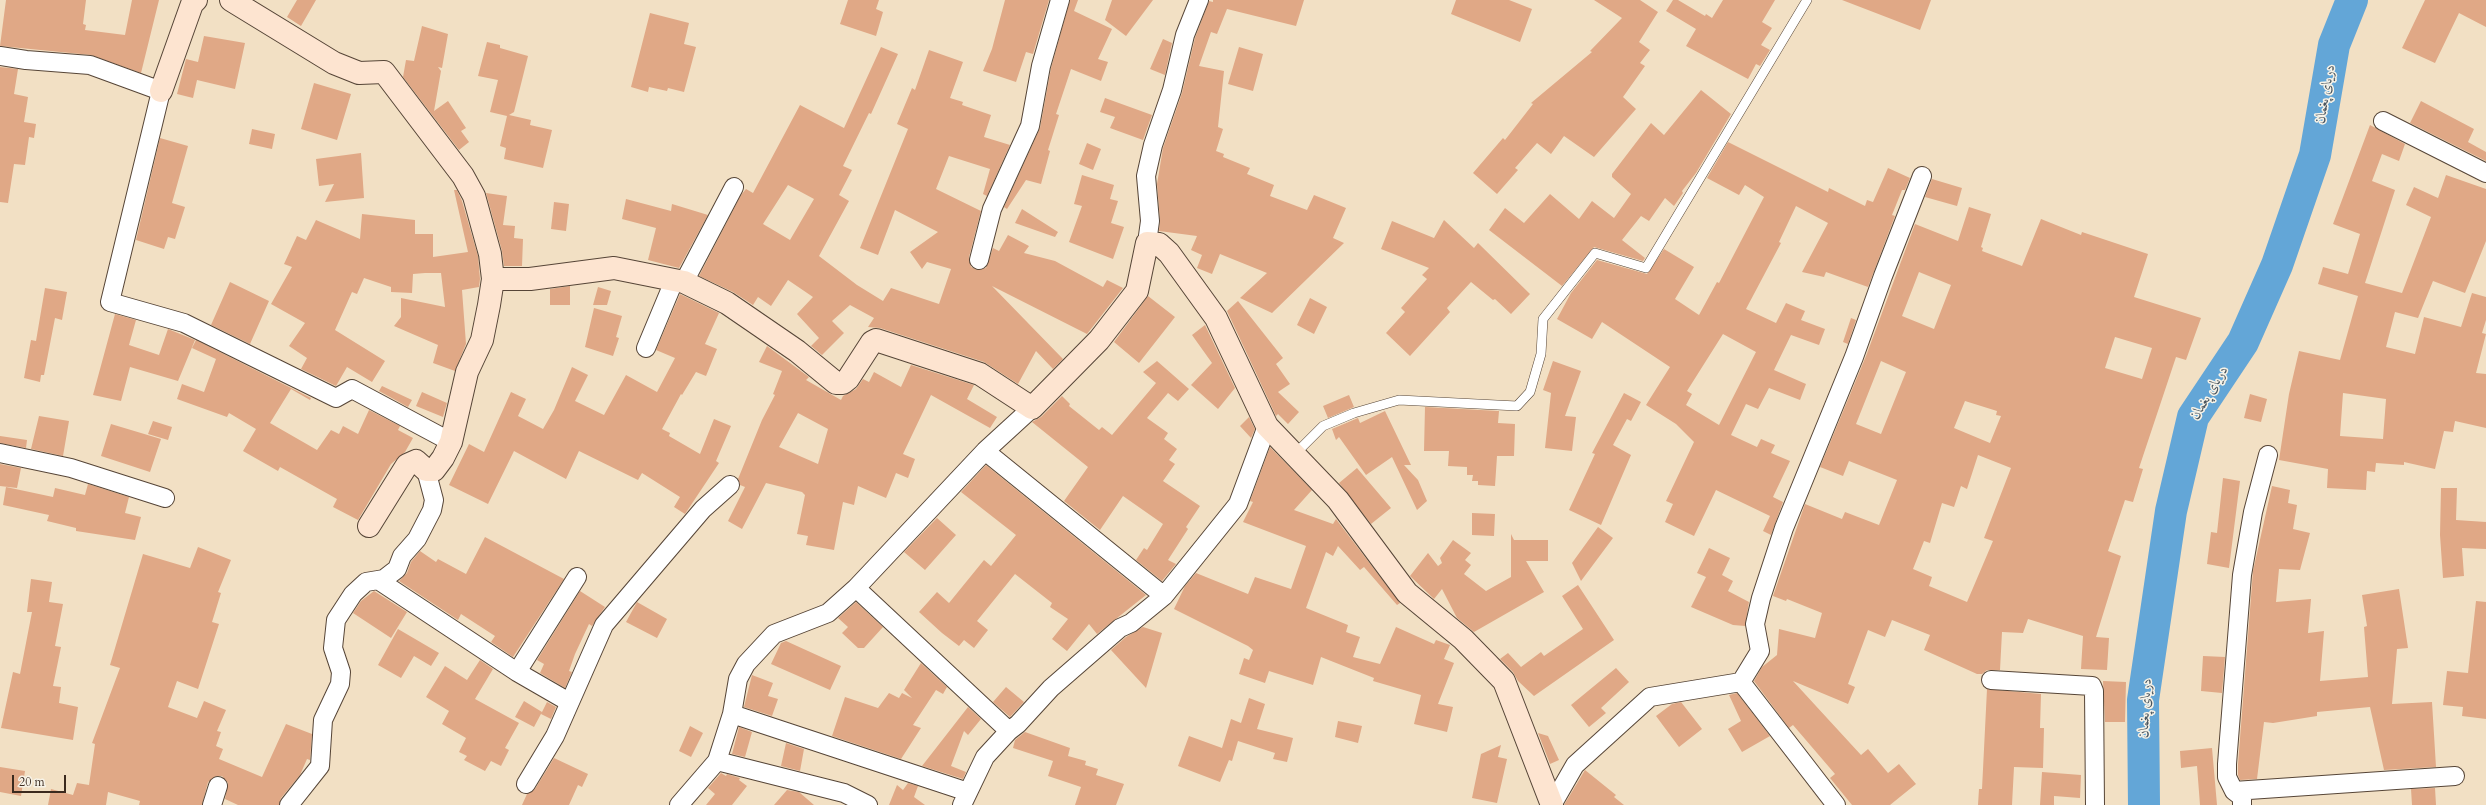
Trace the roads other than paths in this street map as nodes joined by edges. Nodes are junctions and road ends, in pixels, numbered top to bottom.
1 (196, 0) edge
2 (231, 0) edge
3 (1060, 0) edge
4 (1199, 0) edge
5 (1807, 0) edge
6 (0, 56) edge
7 (161, 91) junction
8 (2383, 121) dead end
9 (2486, 173) edge
10 (1922, 176) dead end
11 (734, 187) dead end
12 (1147, 243) junction
13 (979, 260) dead end
14 (493, 279) junction
15 (679, 281) junction
16 (646, 348) dead end
17 (1032, 408) junction
18 (1267, 426) junction
19 (451, 442) junction
20 (985, 451) junction
21 (0, 453) edge
22 (1294, 455) junction
23 (2268, 455) dead end
24 (426, 470) junction
25 (730, 485) dead end
26 (165, 498) dead end
27 (369, 526) dead end
28 (577, 578) dead end
29 (378, 580) junction
30 (856, 588) junction
31 (1164, 596) junction
32 (517, 672) junction
33 (1991, 680) dead end
34 (1741, 682) junction
35 (569, 702) junction
36 (732, 714) junction
37 (1009, 731) junction
38 (717, 762) junction
39 (2454, 776) dead end
40 (526, 784) dead end
41 (965, 798) edge
42 (2238, 798) edge
43 (289, 805) edge
44 (679, 805) edge
45 (868, 805) edge
46 (1552, 805) edge
47 (1836, 805) edge
48 (2095, 805) edge

1 - 7 street
2 - 14 street
3 - 13 street
4 - 12 street
5 - 22 lane
6 - 7 street
7 - 19 street
8 - 9 street
10 - 34 street
11 - 15 street
12 - 17 street
12 - 18 street
14 - 15 street
14 - 19 street
15 - 16 street
15 - 17 street
17 - 20 street
18 - 22 street
18 - 31 street
19 - 24 street
20 - 30 street
20 - 31 street
21 - 26 street
22 - 46 street
23 - 42 street
24 - 27 street
24 - 29 street
25 - 35 street
28 - 32 street
29 - 32 street
29 - 43 street
30 - 36 street
30 - 37 street
31 - 37 street
32 - 35 street
33 - 48 street
34 - 46 street
34 - 47 street
35 - 40 street
36 - 38 street
36 - 41 street
37 - 41 street
38 - 44 street
38 - 45 street
39 - 42 street

